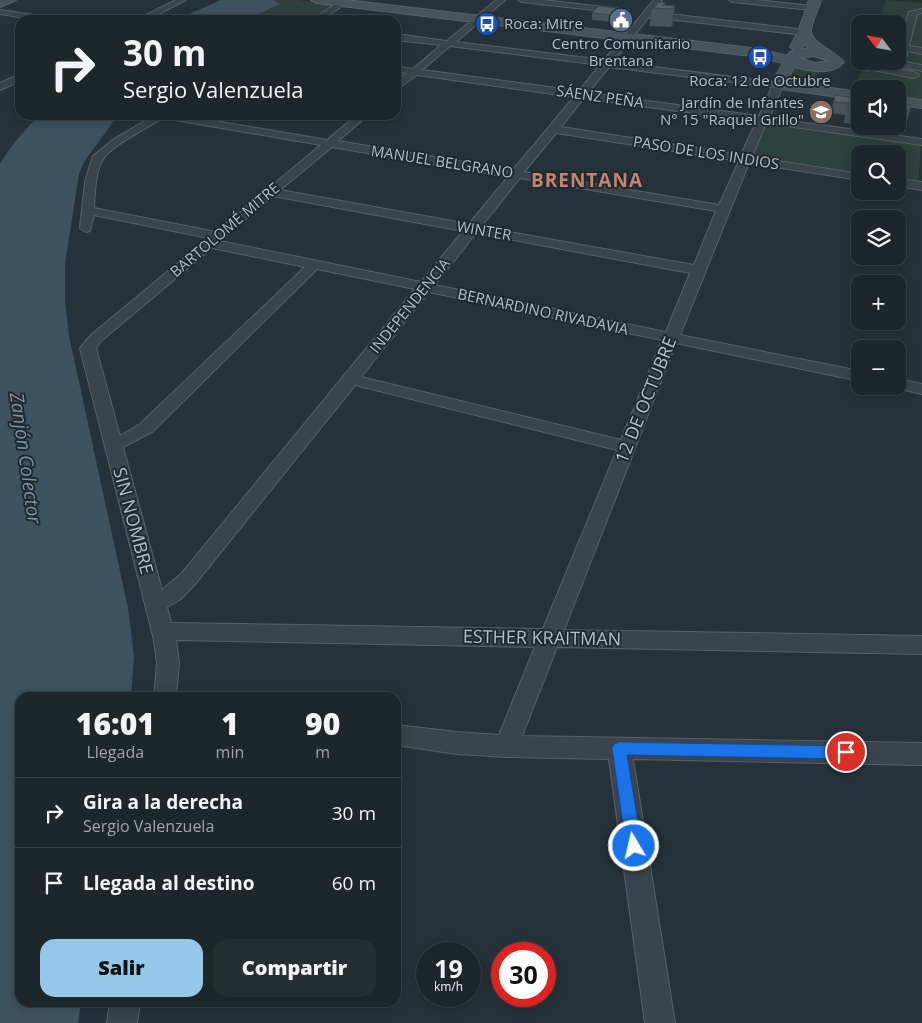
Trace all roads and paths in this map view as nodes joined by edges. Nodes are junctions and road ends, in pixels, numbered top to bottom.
1 (10, 0) edge
2 (182, 0) edge
3 (317, 0) edge
4 (501, 0) edge
5 (522, 0) edge
6 (658, 0) edge
7 (733, 0) edge
8 (345, 2) edge
9 (0, 4) edge
10 (814, 4) edge
11 (922, 11) edge
12 (0, 12) edge
13 (627, 12) edge
14 (642, 13) junction
15 (21, 15) edge
16 (150, 15) edge
17 (323, 15) edge
18 (477, 19) junction
19 (804, 32) junction
20 (627, 37) junction
21 (401, 38) edge
22 (906, 42) edge
23 (922, 42) edge
24 (448, 44) junction
25 (906, 44) edge
26 (906, 44) edge
27 (922, 50) edge
28 (795, 58) junction
29 (833, 61) junction
30 (606, 64) junction
31 (906, 65) edge
32 (922, 68) edge
33 (401, 70) edge
34 (888, 70) edge
35 (415, 71) junction
36 (922, 76) edge
37 (15, 80) edge
38 (401, 83) edge
39 (778, 84) junction
40 (0, 87) edge
41 (809, 89) junction
42 (581, 94) junction
43 (851, 95) edge
44 (906, 102) edge
45 (922, 104) edge
46 (154, 120) edge
47 (192, 120) edge
48 (357, 120) edge
49 (762, 120) junction
50 (553, 129) junction
51 (922, 142) edge
52 (329, 143) junction
53 (98, 158) joint
54 (745, 159) junction
55 (516, 174) junction
56 (851, 176) edge
57 (906, 184) edge
58 (922, 186) edge
59 (271, 192) junction
60 (723, 209) junction
61 (88, 210) junction
62 (86, 228) dead end
63 (472, 228) junction
64 (213, 240) junction
65 (314, 265) junction
66 (698, 270) junction
67 (424, 287) junction
68 (670, 338) junction
69 (89, 345) joint
70 (851, 374) edge
71 (350, 379) junction
72 (906, 386) edge
73 (922, 389) edge
74 (113, 445) junction
75 (627, 447) junction
76 (155, 604) junction
77 (162, 630) junction
78 (550, 638) junction
79 (922, 644) edge
80 (166, 692) edge
81 (401, 736) edge
82 (506, 746) junction
83 (619, 748) junction
84 (922, 754) edge
85 (124, 1007) edge
86 (122, 1023) edge
87 (660, 1023) edge

1 - 9 main road
2 - 16 street
3 - 8 main road
4 - 18 street
5 - 13 street
6 - 14 street, INDEPENDENCIA
7 - 10 street
8 - 17 street
8 - 18 main road
10 - 19 main road, 12 DE OCTUBRE
11 - 22 street
12 - 15 street
14 - 19 street
14 - 20 street, INDEPENDENCIA
18 - 20 main road
18 - 24 street
19 - 28 main road, 12 DE OCTUBRE
19 - 29 main road
20 - 28 main road
20 - 30 street, INDEPENDENCIA
21 - 24 street
23 - 25 street
24 - 30 street
24 - 35 street
26 - 27 street
28 - 29 main road
28 - 39 main road, 12 DE OCTUBRE
29 - 41 main road
30 - 39 street
30 - 42 street, INDEPENDENCIA
31 - 32 street
33 - 35 street, SÁENZ PEÑA
34 - 36 street
35 - 38 street
35 - 42 street, SÁENZ PEÑA
37 - 40 street
39 - 41 main road
39 - 49 street, 12 DE OCTUBRE
41 - 43 main road
42 - 49 street, SÁENZ PEÑA
42 - 50 street, INDEPENDENCIA
44 - 45 main road
46 - 53 street
47 - 52 street, MANUEL BELGRANO
48 - 52 street, BARTOLOMÉ MITRE
49 - 51 street, SÁENZ PEÑA
49 - 54 street, 12 DE OCTUBRE
50 - 54 street, PASO DE LOS INDIOS
50 - 55 street, INDEPENDENCIA
52 - 55 street, MANUEL BELGRANO
52 - 59 street, BARTOLOMÉ MITRE
53 - 61 street
54 - 56 street, PASO DE LOS INDIOS
54 - 60 street, 12 DE OCTUBRE
55 - 60 street, MANUEL BELGRANO
55 - 63 street, INDEPENDENCIA
57 - 58 street
59 - 63 street, WINTER
59 - 64 street, BARTOLOMÉ MITRE
60 - 66 street, 12 DE OCTUBRE
61 - 62 street
61 - 64 street, BERNARDINO RIVADAVIA
63 - 66 street, WINTER
63 - 67 street, INDEPENDENCIA
64 - 65 street, BERNARDINO RIVADAVIA
64 - 69 street, BARTOLOMÉ MITRE
65 - 67 street, BERNARDINO RIVADAVIA
65 - 74 street
66 - 68 street, 12 DE OCTUBRE
67 - 68 street, BERNARDINO RIVADAVIA
67 - 71 street, INDEPENDENCIA
68 - 70 street
68 - 75 street, 12 DE OCTUBRE
69 - 74 street, SIN NOMBRE
71 - 75 street
71 - 76 street, INDEPENDENCIA
72 - 73 street
74 - 76 street, SIN NOMBRE
75 - 78 street, 12 DE OCTUBRE
76 - 77 street, SIN NOMBRE
77 - 78 street, ESTHER KRAITMAN
77 - 80 street, SIN NOMBRE
78 - 79 street, ESTHER KRAITMAN
78 - 82 street, 12 DE OCTUBRE
81 - 82 street
82 - 83 street
83 - 84 street
83 - 87 street
85 - 86 street

